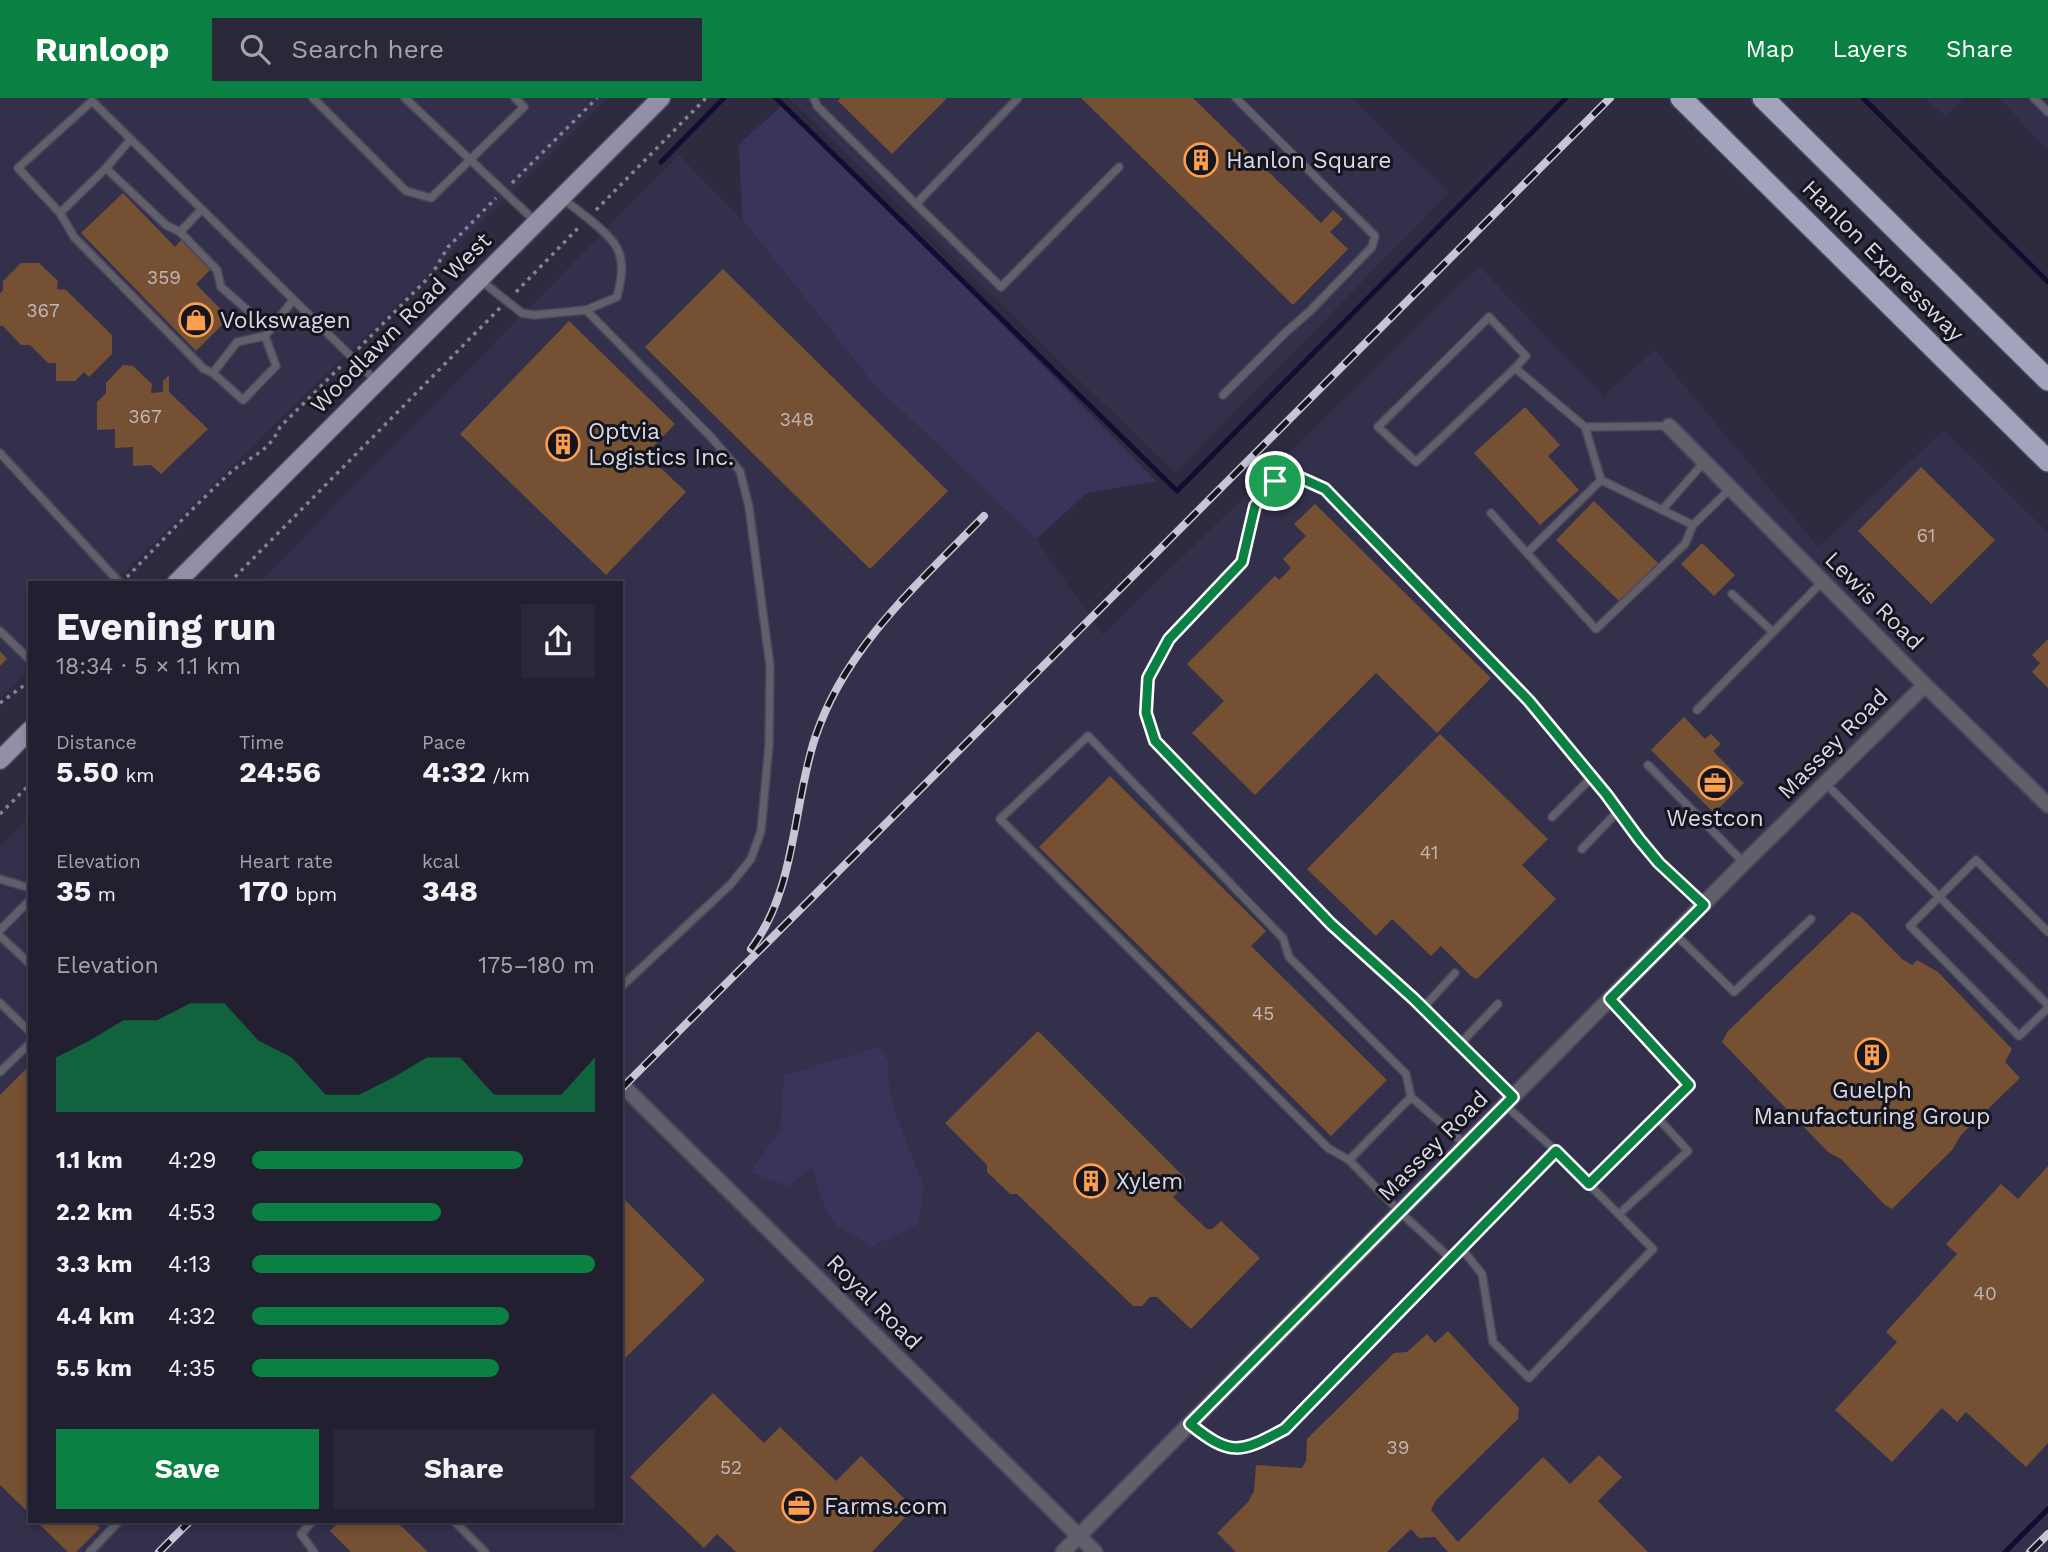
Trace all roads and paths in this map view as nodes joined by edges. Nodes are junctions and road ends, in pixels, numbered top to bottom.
1 (313, 98) edge
2 (405, 98) edge
3 (515, 98) edge
4 (597, 98) edge
5 (661, 98) edge
6 (706, 98) edge
7 (814, 98) edge
8 (1018, 98) edge
9 (1236, 98) edge
10 (1681, 98) edge
11 (1763, 98) edge
12 (2034, 98) edge
13 (2048, 112) edge
14 (130, 140) junction
15 (470, 162) junction
16 (1119, 167) dead end
17 (106, 168) junction
18 (503, 192) junction
19 (562, 197) junction
20 (916, 204) junction
21 (201, 210) junction
22 (60, 213) junction
23 (587, 219) junction
24 (536, 223) junction
25 (180, 232) junction
26 (479, 279) junction
27 (293, 300) junction
28 (507, 301) junction
29 (586, 310) junction
30 (267, 333) junction
31 (351, 356) junction
32 (1515, 368) junction
33 (213, 373) junction
34 (2048, 380) edge
35 (377, 382) junction
36 (1223, 394) dead end
37 (1669, 426) joint
38 (1585, 427) junction
39 (0, 453) edge
40 (1705, 461) junction
41 (2048, 461) edge
42 (1601, 480) junction
43 (1731, 488) junction
44 (1662, 510) junction
45 (1491, 513) dead end
46 (1693, 525) junction
47 (1527, 553) junction
48 (119, 581) edge
49 (123, 581) edge
50 (178, 581) edge
51 (231, 581) edge
52 (1822, 581) junction
53 (1732, 594) dead end
54 (0, 631) edge
55 (1773, 632) junction
56 (28, 658) edge
57 (28, 682) edge
58 (1925, 685) junction
59 (0, 703) edge
60 (1697, 710) dead end
61 (28, 732) edge
62 (0, 760) edge
63 (1648, 765) dead end
64 (1592, 777) junction
65 (1825, 783) junction
66 (28, 786) edge
67 (2048, 805) edge
68 (1618, 811) junction
69 (0, 814) edge
70 (1552, 817) dead end
71 (1582, 849) dead end
72 (1744, 863) junction
73 (0, 879) edge
74 (28, 887) edge
75 (1940, 897) junction
76 (28, 902) edge
77 (1704, 905) junction
78 (1811, 919) dead end
79 (0, 930) edge
80 (2048, 932) edge
81 (1675, 934) junction
82 (0, 936) edge
83 (28, 962) edge
84 (1455, 972) dead end
85 (623, 985) edge
86 (1610, 999) junction
87 (0, 1003) edge
88 (1498, 1004) dead end
89 (2048, 1006) edge
90 (1423, 1008) junction
91 (28, 1030) edge
92 (1460, 1044) junction
93 (28, 1045) edge
94 (0, 1072) edge
95 (623, 1086) edge
96 (1411, 1097) junction
97 (1509, 1101) junction
98 (1657, 1117) junction
99 (1466, 1145) junction
100 (1556, 1151) junction
101 (1349, 1160) junction
102 (1589, 1184) junction
103 (1400, 1212) junction
104 (1619, 1214) junction
105 (1462, 1249) junction
106 (1452, 1260) junction
107 (1190, 1424) junction
108 (117, 1523) edge
109 (311, 1523) edge
110 (456, 1523) edge
111 (1079, 1536) junction
112 (90, 1552) edge
113 (314, 1552) edge
114 (485, 1552) edge
115 (1063, 1552) edge
116 (1095, 1552) edge

1 - 15 lane
2 - 15 lane
3 - 15 lane
4 - 18 path
5 - 19 main road, Woodlawn Road West
6 - 23 path
7 - 20 lane
8 - 20 lane
9 - 36 lane
10 - 41 highway, Hanlon Expressway
11 - 34 highway, Hanlon Expressway
12 - 13 lane
14 - 17 lane
14 - 21 lane
14 - 22 lane
15 - 18 lane
16 - 20 lane
17 - 22 lane
17 - 25 lane
18 - 24 lane
18 - 31 path
19 - 23 lane
19 - 24 main road, Woodlawn Road West
21 - 25 lane
21 - 27 lane
22 - 33 lane
23 - 28 path
23 - 29 lane
24 - 26 main road, Woodlawn Road West
25 - 30 lane
26 - 28 lane
26 - 35 main road, Woodlawn Road West
27 - 30 lane
27 - 31 lane
28 - 29 lane
28 - 51 path
29 - 85 lane
30 - 33 lane
30 - 33 lane
31 - 35 lane
31 - 49 path
32 - 32 lane
32 - 38 lane
35 - 50 main road, Woodlawn Road West
37 - 38 lane
37 - 40 street, Lewis Road
38 - 42 lane
39 - 48 lane
40 - 43 street, Lewis Road
40 - 44 lane
42 - 44 lane
42 - 47 lane
43 - 46 lane
43 - 52 street, Lewis Road
44 - 46 lane
45 - 47 lane
46 - 47 lane
52 - 55 lane
52 - 58 street, Lewis Road
53 - 55 lane
54 - 56 lane
55 - 60 lane
57 - 59 path
58 - 65 street, Massey Road
58 - 67 street, Lewis Road
61 - 62 main road
63 - 72 lane
64 - 68 lane
64 - 70 lane
64 - 90 lane
65 - 72 street, Massey Road
65 - 75 lane
66 - 69 path
68 - 71 lane
68 - 77 lane
72 - 77 street, Massey Road
73 - 74 lane
75 - 80 lane
75 - 89 lane
75 - 89 lane
76 - 79 lane
77 - 81 street, Massey Road
78 - 81 lane
81 - 86 street, Massey Road
82 - 83 lane
84 - 90 lane
86 - 97 street, Massey Road
86 - 98 lane
87 - 91 lane
88 - 92 lane
90 - 92 lane
92 - 97 lane
93 - 94 lane
95 - 111 street, Royal Road
96 - 99 lane
96 - 101 lane
96 - 101 lane
97 - 99 street, Massey Road
97 - 100 lane
98 - 102 lane
98 - 104 lane
99 - 103 street, Massey Road
100 - 102 lane
100 - 105 lane
101 - 103 lane
102 - 104 lane
103 - 106 lane
103 - 107 street, Massey Road
104 - 105 lane
105 - 106 lane
106 - 107 lane
107 - 111 street, Massey Road
108 - 112 lane
109 - 113 lane
110 - 114 lane
111 - 115 street, Massey Road
111 - 116 street, Royal Road

